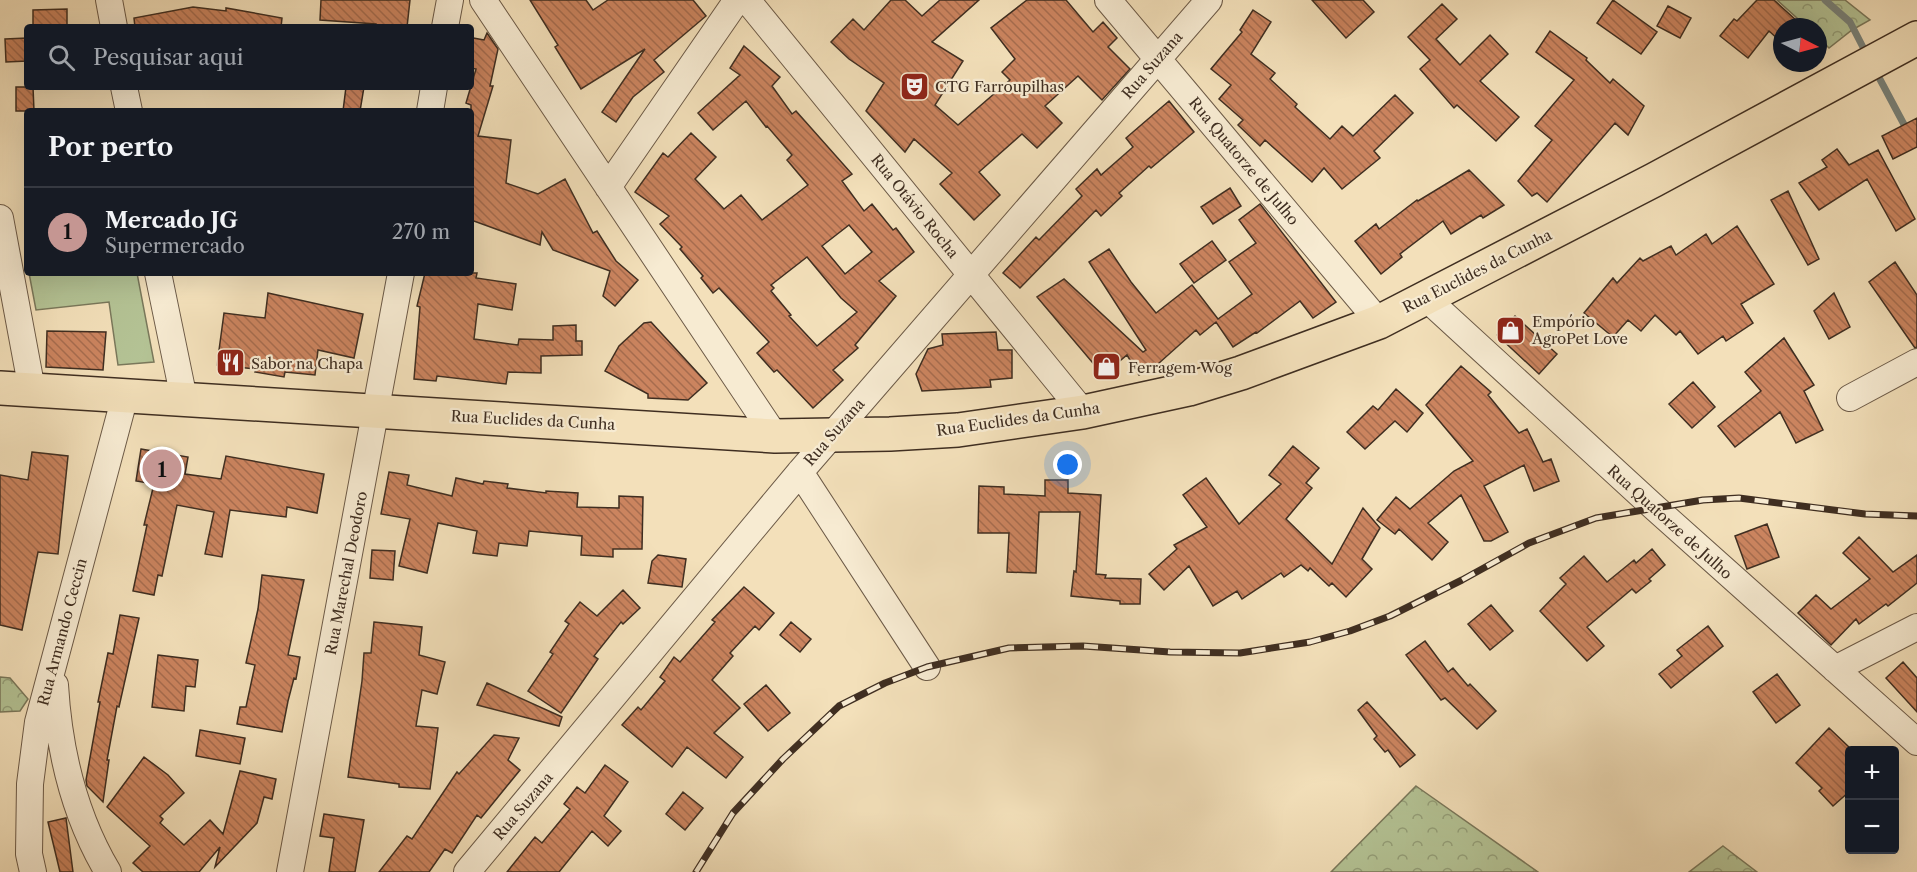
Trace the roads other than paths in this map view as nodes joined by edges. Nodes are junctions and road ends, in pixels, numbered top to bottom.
1 (109, 0) edge
2 (450, 0) edge
3 (483, 0) edge
4 (737, 0) edge
5 (747, 0) edge
6 (1108, 0) edge
7 (1209, 0) edge
8 (113, 24) edge
9 (446, 24) edge
10 (1917, 38) edge
11 (1158, 59) junction
12 (125, 90) edge
13 (434, 90) edge
14 (128, 108) edge
15 (430, 108) edge
16 (608, 187) junction
17 (0, 218) edge
18 (971, 275) junction
19 (159, 276) edge
20 (400, 276) edge
21 (1426, 298) junction
22 (1379, 322) junction
23 (1917, 362) edge
24 (16, 389) edge
25 (125, 396) junction
26 (1850, 398) dead end
27 (183, 399) junction
28 (377, 411) junction
29 (1083, 412) junction
30 (775, 436) junction
31 (831, 436) junction
32 (800, 472) junction
33 (1917, 627) edge
34 (54, 664) junction
35 (927, 667) dead end
36 (1835, 669) junction
37 (1917, 742) edge
38 (33, 872) edge
39 (108, 872) edge
40 (290, 872) edge
41 (467, 872) edge

1 - 8 street
2 - 9 street
3 - 16 street
4 - 16 street
5 - 18 street, Rua Otávio Rocha
6 - 11 street, Rua Quatorze de Julho
7 - 11 street, Rua Suzana
10 - 21 main road, Rua Euclides da Cunha
11 - 18 street, Rua Suzana
11 - 22 street, Rua Quatorze de Julho
12 - 14 street
13 - 15 street
16 - 30 street
17 - 24 street
18 - 29 street, Rua Otávio Rocha
18 - 31 street, Rua Suzana
19 - 27 street
20 - 28 street, Rua Marechal Deodoro
21 - 22 main road, Rua Euclides da Cunha
21 - 36 street, Rua Quatorze de Julho
22 - 29 main road, Rua Euclides da Cunha
23 - 26 street
24 - 25 main road, Rua Euclides da Cunha
25 - 27 main road, Rua Euclides da Cunha
25 - 34 street, Rua Armando Ceccin
27 - 28 main road, Rua Euclides da Cunha
28 - 30 main road, Rua Euclides da Cunha
28 - 40 street, Rua Marechal Deodoro
29 - 31 main road, Rua Euclides da Cunha
30 - 31 main road, Rua Euclides da Cunha
31 - 32 street, Rua Suzana
32 - 35 street
32 - 41 street, Rua Suzana
33 - 36 street
34 - 38 street, Rua Armando Ceccin
34 - 39 street
36 - 37 street, Rua Quatorze de Julho

